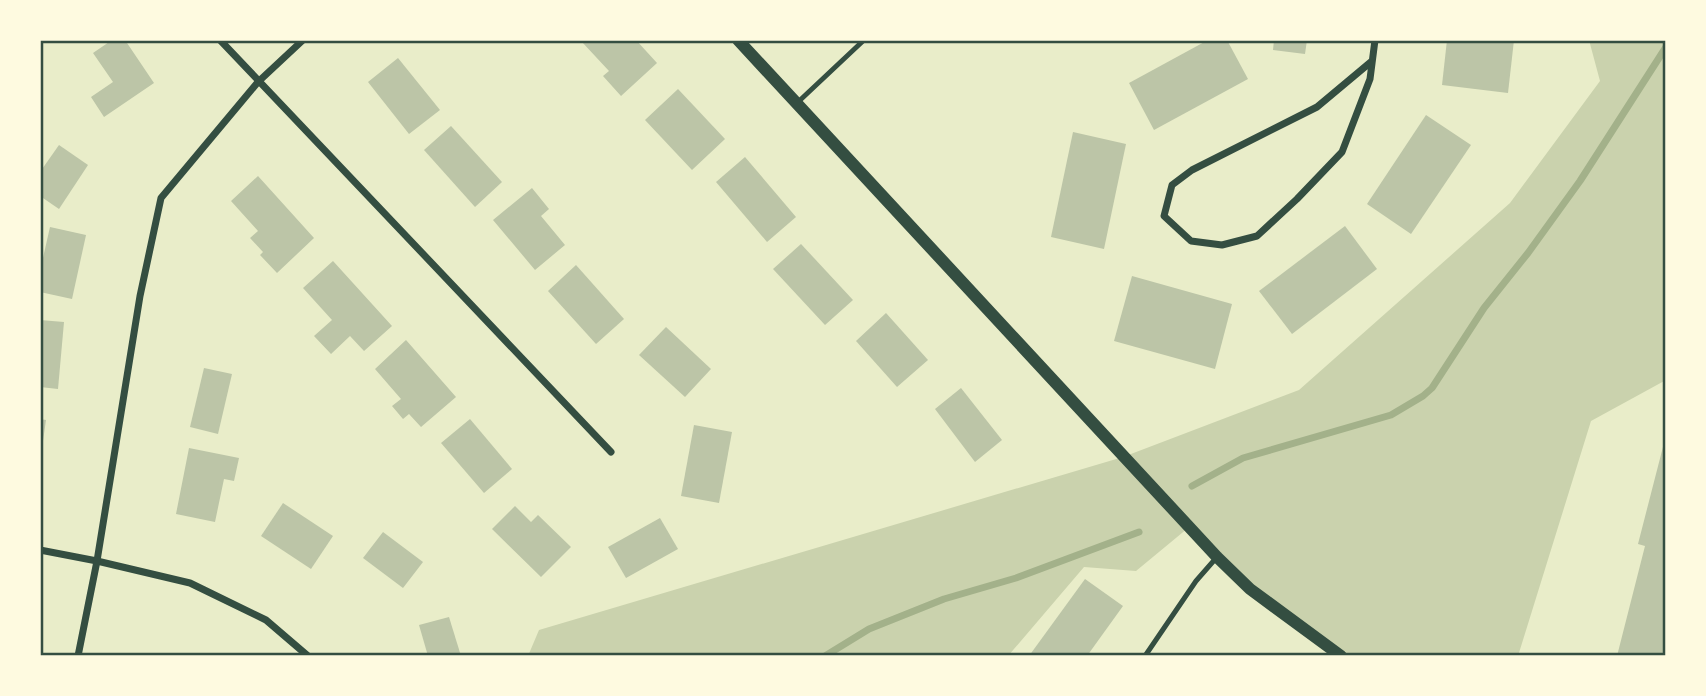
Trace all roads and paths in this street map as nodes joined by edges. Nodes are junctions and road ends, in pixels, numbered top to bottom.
1 (220, 40) edge
2 (303, 40) edge
3 (738, 40) edge
4 (864, 40) edge
5 (1375, 40) edge
6 (1372, 61) junction
7 (258, 82) junction
8 (796, 104) junction
9 (611, 452) dead end
10 (40, 550) edge
11 (1217, 557) junction
12 (97, 561) junction
13 (1339, 655) edge
14 (78, 656) edge
15 (308, 656) edge
16 (1145, 656) edge

1 - 7 street
2 - 7 street
3 - 8 street
4 - 8 lane
5 - 6 street
6 - 6 street
7 - 9 street
7 - 12 street
8 - 11 street
10 - 12 street
11 - 13 street
11 - 16 lane
12 - 14 street
12 - 15 street

